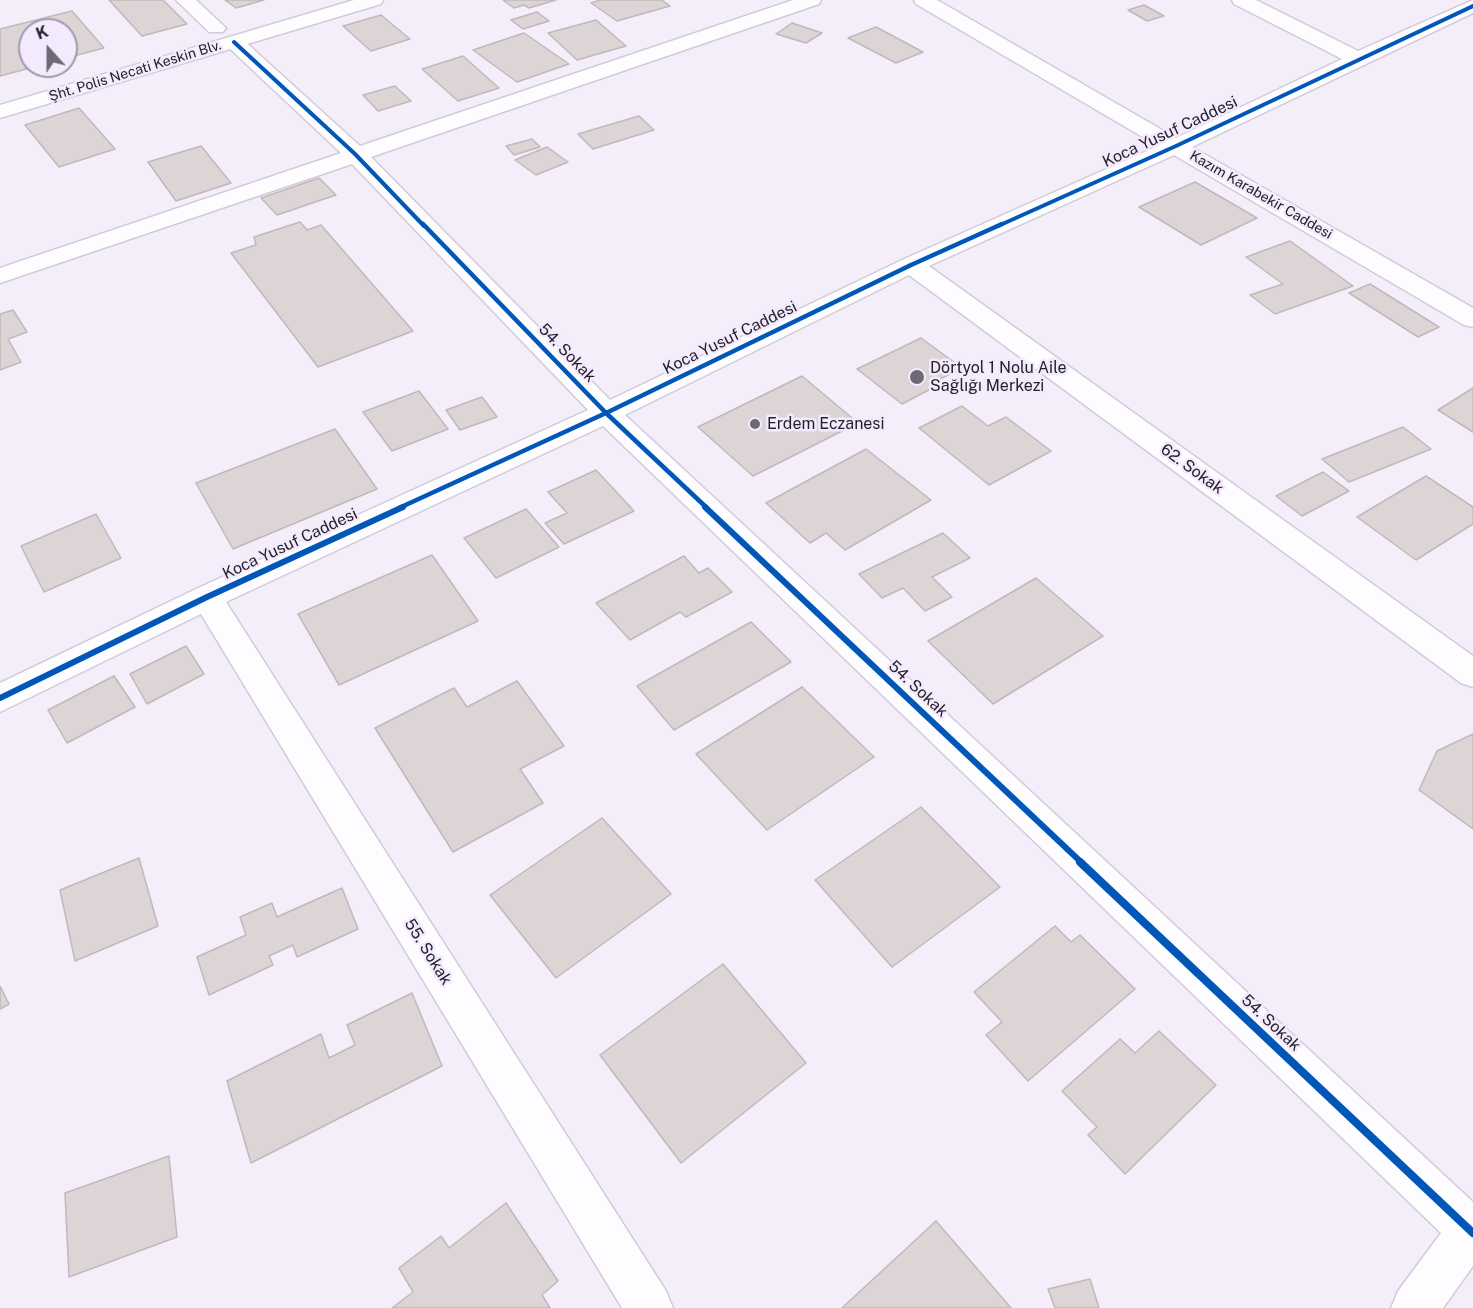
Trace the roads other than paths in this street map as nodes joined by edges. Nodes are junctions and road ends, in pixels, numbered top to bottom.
1 (185, 0) edge
2 (309, 0) edge
3 (374, 0) edge
4 (812, 0) edge
5 (923, 0) edge
6 (1241, 0) edge
7 (1473, 6) edge
8 (216, 28) junction
9 (234, 42) junction
10 (1358, 59) junction
11 (0, 93) edge
12 (0, 112) edge
13 (1176, 146) junction
14 (355, 154) junction
15 (911, 265) junction
16 (0, 276) edge
17 (1473, 319) edge
18 (606, 413) junction
19 (207, 597) junction
20 (1473, 674) edge
21 (0, 698) edge
22 (1472, 1230) edge
23 (649, 1308) edge
24 (1415, 1308) edge

1 - 8 street
2 - 8 street, Şht. Polis Necati Keskin Blv.
3 - 9 street, Şht. Polis Necati Keskin Blv.
4 - 14 street
5 - 13 street, Kazım Karabekir Caddesi
6 - 10 street
7 - 10 street, Koca Yusuf Caddesi
8 - 11 street, Şht. Polis Necati Keskin Blv.
9 - 12 street, Şht. Polis Necati Keskin Blv.
9 - 14 street, 54. Sokak
10 - 13 street, Koca Yusuf Caddesi
13 - 15 street, Koca Yusuf Caddesi
13 - 17 street, Kazım Karabekir Caddesi
14 - 16 street
14 - 18 street, 54. Sokak
15 - 18 street, Koca Yusuf Caddesi
15 - 20 street, 62. Sokak
18 - 19 street, Koca Yusuf Caddesi
18 - 22 street, 54. Sokak
19 - 21 street, Koca Yusuf Caddesi
19 - 23 street, 55. Sokak
22 - 24 street

